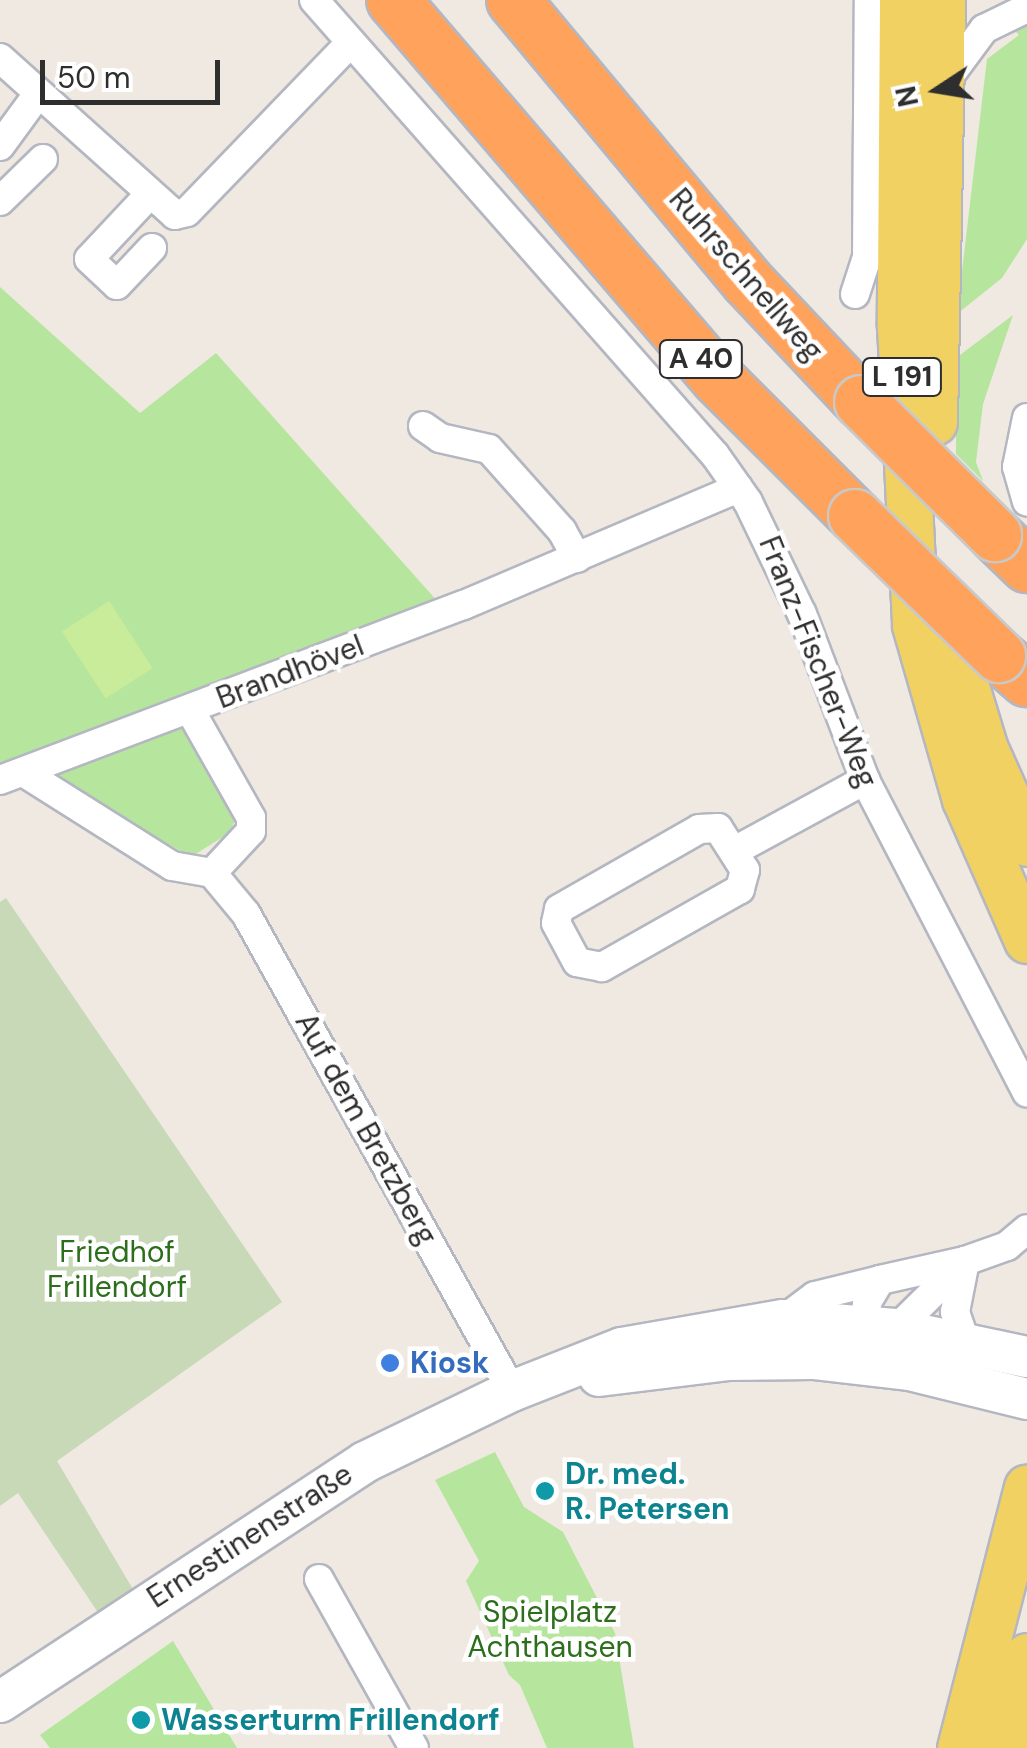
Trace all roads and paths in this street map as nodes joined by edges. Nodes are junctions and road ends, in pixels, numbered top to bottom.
1 (314, 0) edge
2 (393, 0) edge
3 (513, 0) edge
4 (870, 0) edge
5 (902, 0) edge
6 (942, 0) edge
7 (1027, 8) edge
8 (350, 42) junction
9 (0, 58) edge
10 (941, 87) junction
11 (38, 94) junction
12 (0, 146) edge
13 (43, 159) dead end
14 (148, 196) junction
15 (0, 200) edge
16 (152, 248) dead end
17 (855, 294) dead end
18 (1027, 418) edge
19 (423, 426) dead end
20 (738, 488) junction
21 (1016, 534) edge
22 (577, 558) junction
23 (1013, 668) edge
24 (190, 710) junction
25 (11, 776) edge
26 (865, 780) junction
27 (1027, 844) edge
28 (736, 850) junction
29 (212, 873) junction
30 (1027, 940) edge
31 (1027, 1092) edge
32 (1027, 1229) edge
33 (966, 1261) junction
34 (880, 1280) junction
35 (783, 1320) junction
36 (875, 1340) junction
37 (1003, 1343) edge
38 (512, 1391) junction
39 (1027, 1399) edge
40 (1027, 1487) edge
41 (319, 1579) dead end
42 (1027, 1656) edge
43 (0, 1702) edge
44 (414, 1748) edge
45 (960, 1748) edge
46 (1003, 1748) edge

1 - 8 street, Franz-Fischer-Weg
2 - 23 highway, A 40, bridge
3 - 21 highway, Ruhrschnellweg / A 40, bridge
4 - 17 street
5 - 30 main road, L 191
6 - 10 main road, L 191
7 - 10 street
8 - 14 street
8 - 20 street, Franz-Fischer-Weg
9 - 11 street
10 - 27 main road, L 191
11 - 12 street
11 - 14 street
13 - 15 street
14 - 16 street
18 - 21 street
19 - 22 street
20 - 22 street, Brandhövel
20 - 26 street, Franz-Fischer-Weg
22 - 24 street, Brandhövel
24 - 25 street, Brandhövel
24 - 29 street
25 - 29 street
26 - 28 street
26 - 31 street, Franz-Fischer-Weg
28 - 28 street
29 - 38 street, Auf dem Bretzberg
32 - 33 street
33 - 34 street
33 - 36 street
33 - 37 street
34 - 35 street
34 - 36 street
35 - 36 main road, Ernestinenstraße
35 - 38 main road, Ernestinenstraße
36 - 37 main road, Ernestinenstraße
36 - 38 main road, Ernestinenstraße
36 - 39 main road, Ernestinenstraße
38 - 43 main road, Ernestinenstraße
40 - 45 main road
41 - 44 street
42 - 46 main road

